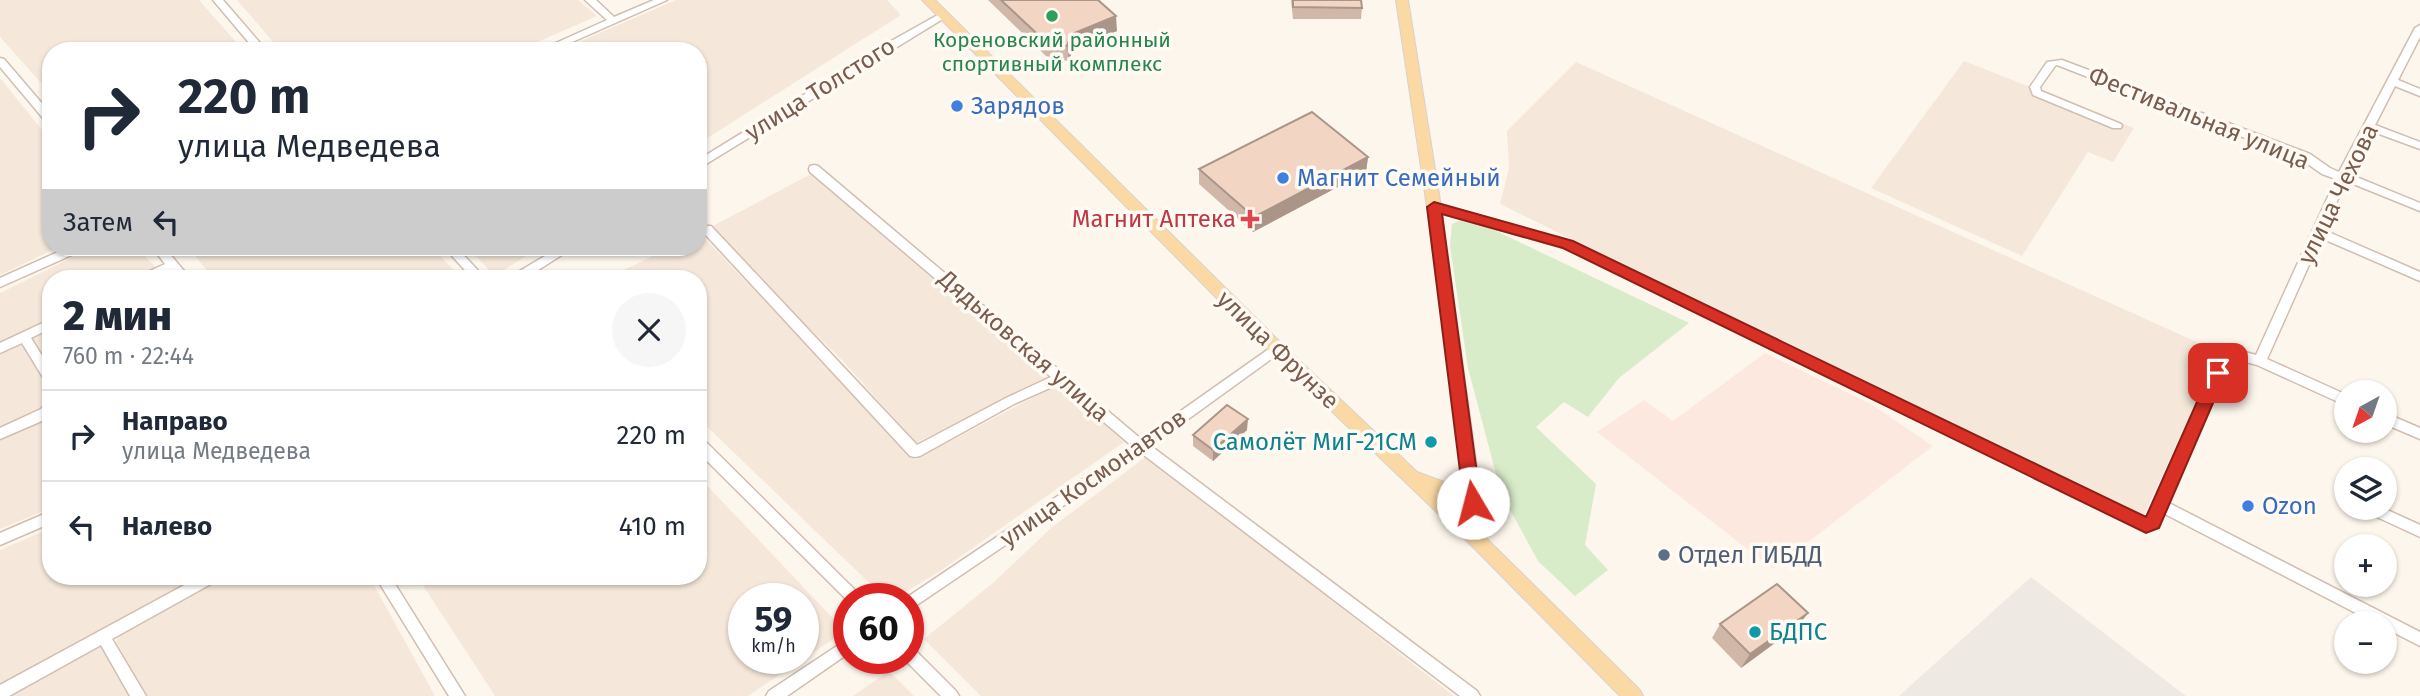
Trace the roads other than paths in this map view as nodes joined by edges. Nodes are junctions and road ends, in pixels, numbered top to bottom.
1 (218, 0) edge
2 (590, 0) edge
3 (662, 0) edge
4 (928, 0) edge
5 (1402, 0) edge
6 (943, 15) junction
7 (613, 21) junction
8 (2420, 28) edge
9 (2417, 40) edge
10 (254, 42) edge
11 (563, 42) edge
12 (0, 61) edge
13 (2393, 82) junction
14 (2034, 91) joint
15 (2420, 93) edge
16 (42, 110) edge
17 (2117, 126) dead end
18 (2371, 127) junction
19 (2420, 146) edge
20 (707, 159) edge
21 (814, 169) dead end
22 (2343, 176) junction
23 (1434, 207) junction
24 (2420, 207) edge
25 (707, 229) dead end
26 (2318, 232) junction
27 (60, 256) edge
28 (166, 256) edge
29 (458, 256) edge
30 (553, 256) edge
31 (173, 265) junction
32 (162, 270) edge
33 (177, 270) edge
34 (472, 270) edge
35 (530, 270) edge
36 (2420, 277) edge
37 (0, 284) edge
38 (42, 328) edge
39 (24, 336) junction
40 (0, 348) edge
41 (1276, 349) junction
42 (2260, 361) junction
43 (42, 367) edge
44 (1060, 378) junction
45 (2334, 395) edge
46 (42, 415) edge
47 (2398, 424) edge
48 (0, 434) edge
49 (2420, 434) edge
50 (1141, 446) junction
51 (707, 452) edge
52 (1404, 471) junction
53 (1470, 484) junction
54 (2160, 505) junction
55 (2397, 520) edge
56 (42, 521) edge
57 (2420, 531) edge
58 (0, 539) edge
59 (1479, 542) junction
60 (839, 583) edge
61 (196, 585) edge
62 (388, 585) edge
63 (924, 594) edge
64 (103, 636) junction
65 (2420, 639) edge
66 (833, 656) edge
67 (924, 669) edge
68 (0, 693) edge
69 (138, 696) edge
70 (457, 696) edge
71 (774, 696) edge
72 (951, 696) edge
73 (1472, 696) edge
74 (1633, 696) edge

1 - 10 street
2 - 7 street
3 - 7 street
4 - 6 main road, улица Фрунзе
5 - 23 main road
6 - 20 street, улица Толстого
6 - 41 main road, улица Фрунзе
7 - 11 street
8 - 9 street, улица Чехова
9 - 13 street, улица Чехова
12 - 16 street
13 - 15 street
13 - 18 street, улица Чехова
14 - 17 street
14 - 22 street, Фестивальная улица
18 - 19 street
18 - 22 street, улица Чехова
21 - 44 street, Дядьковская улица
22 - 24 street, Фестивальная улица
22 - 26 street, улица Чехова
23 - 53 main road
23 - 54 street
25 - 44 street
26 - 36 street
26 - 42 street, улица Чехова
27 - 37 street
28 - 31 street
29 - 34 street
30 - 35 street
31 - 32 street
31 - 33 street
38 - 39 street
39 - 40 street
39 - 43 street
41 - 50 street, улица Космонавтов
41 - 52 main road, улица Фрунзе
42 - 45 street
42 - 54 street
44 - 50 street, Дядьковская улица
46 - 48 street
47 - 49 street
50 - 63 street, улица Космонавтов
50 - 73 street, Дядьковская улица
51 - 60 street
52 - 53 main road
52 - 59 main road, улица Фрунзе
53 - 59 main road
54 - 65 street
55 - 57 street
56 - 58 street
59 - 74 main road, улица Фрунзе
61 - 64 street
62 - 70 street
64 - 68 street
64 - 69 street
66 - 71 street
67 - 72 street

